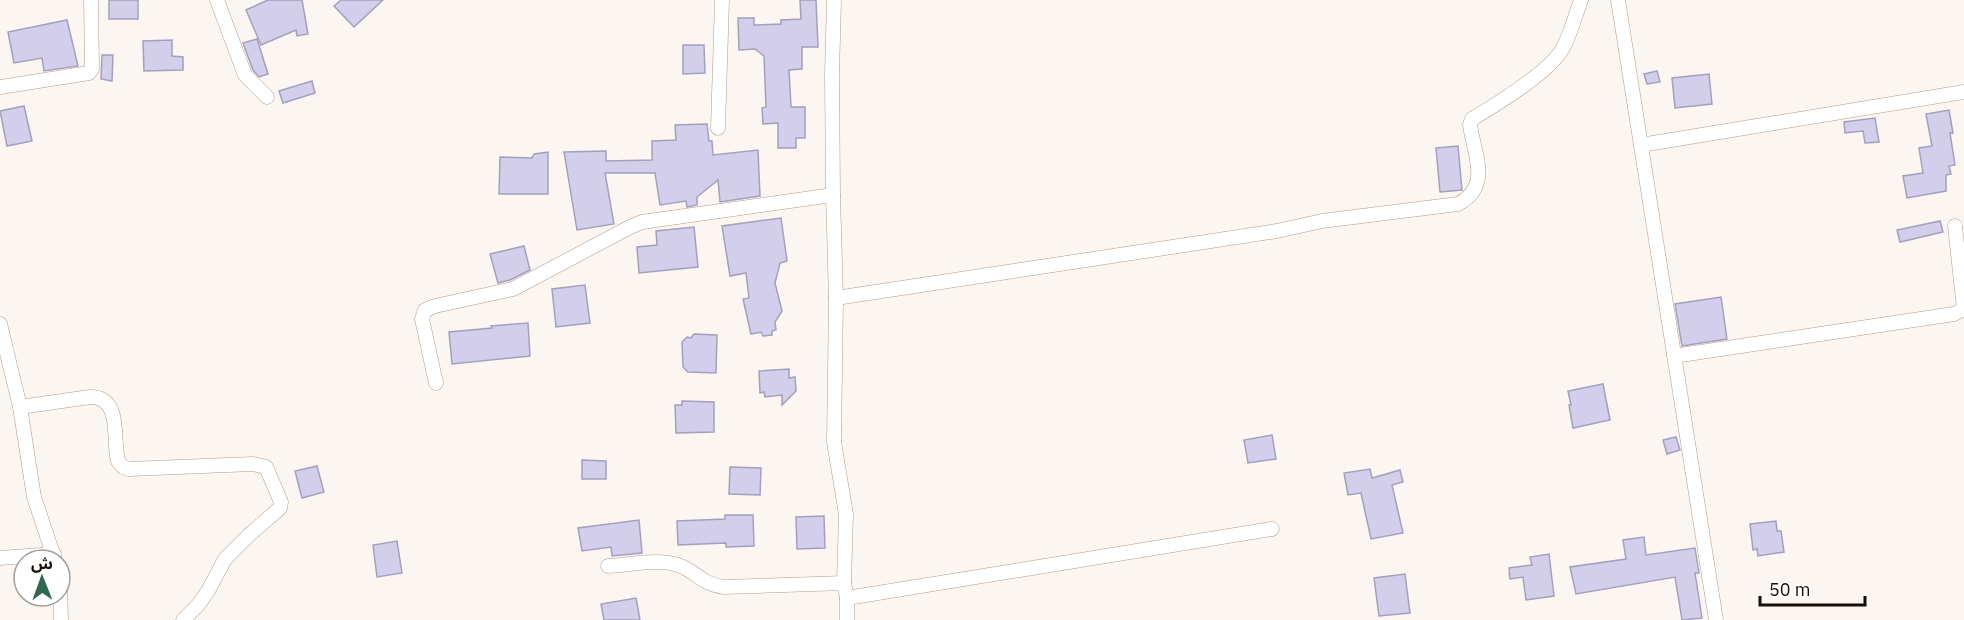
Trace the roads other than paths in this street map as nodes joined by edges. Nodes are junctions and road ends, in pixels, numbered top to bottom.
1 (91, 0) edge
2 (217, 0) edge
3 (722, 0) edge
4 (834, 0) edge
5 (1581, 0) edge
6 (1618, 0) edge
7 (0, 87) edge
8 (1964, 92) edge
9 (267, 97) dead end
10 (718, 128) dead end
11 (1641, 144) junction
12 (832, 195) junction
13 (1955, 226) dead end
14 (836, 298) junction
15 (0, 324) edge
16 (1674, 356) junction
17 (436, 383) dead end
18 (20, 407) junction
19 (1272, 529) dead end
20 (52, 548) edge
21 (608, 566) dead end
22 (844, 583) junction
23 (847, 598) junction
24 (183, 620) edge
25 (847, 620) edge
26 (1716, 620) edge

1 - 7 street
2 - 9 street
3 - 10 street
4 - 12 street
5 - 14 street
6 - 11 street
8 - 11 street
11 - 16 street
12 - 14 street
12 - 17 street
13 - 16 street
14 - 22 street
15 - 18 street
16 - 26 street
18 - 20 street
18 - 24 street
19 - 23 street
21 - 22 street
22 - 23 street
23 - 25 street

